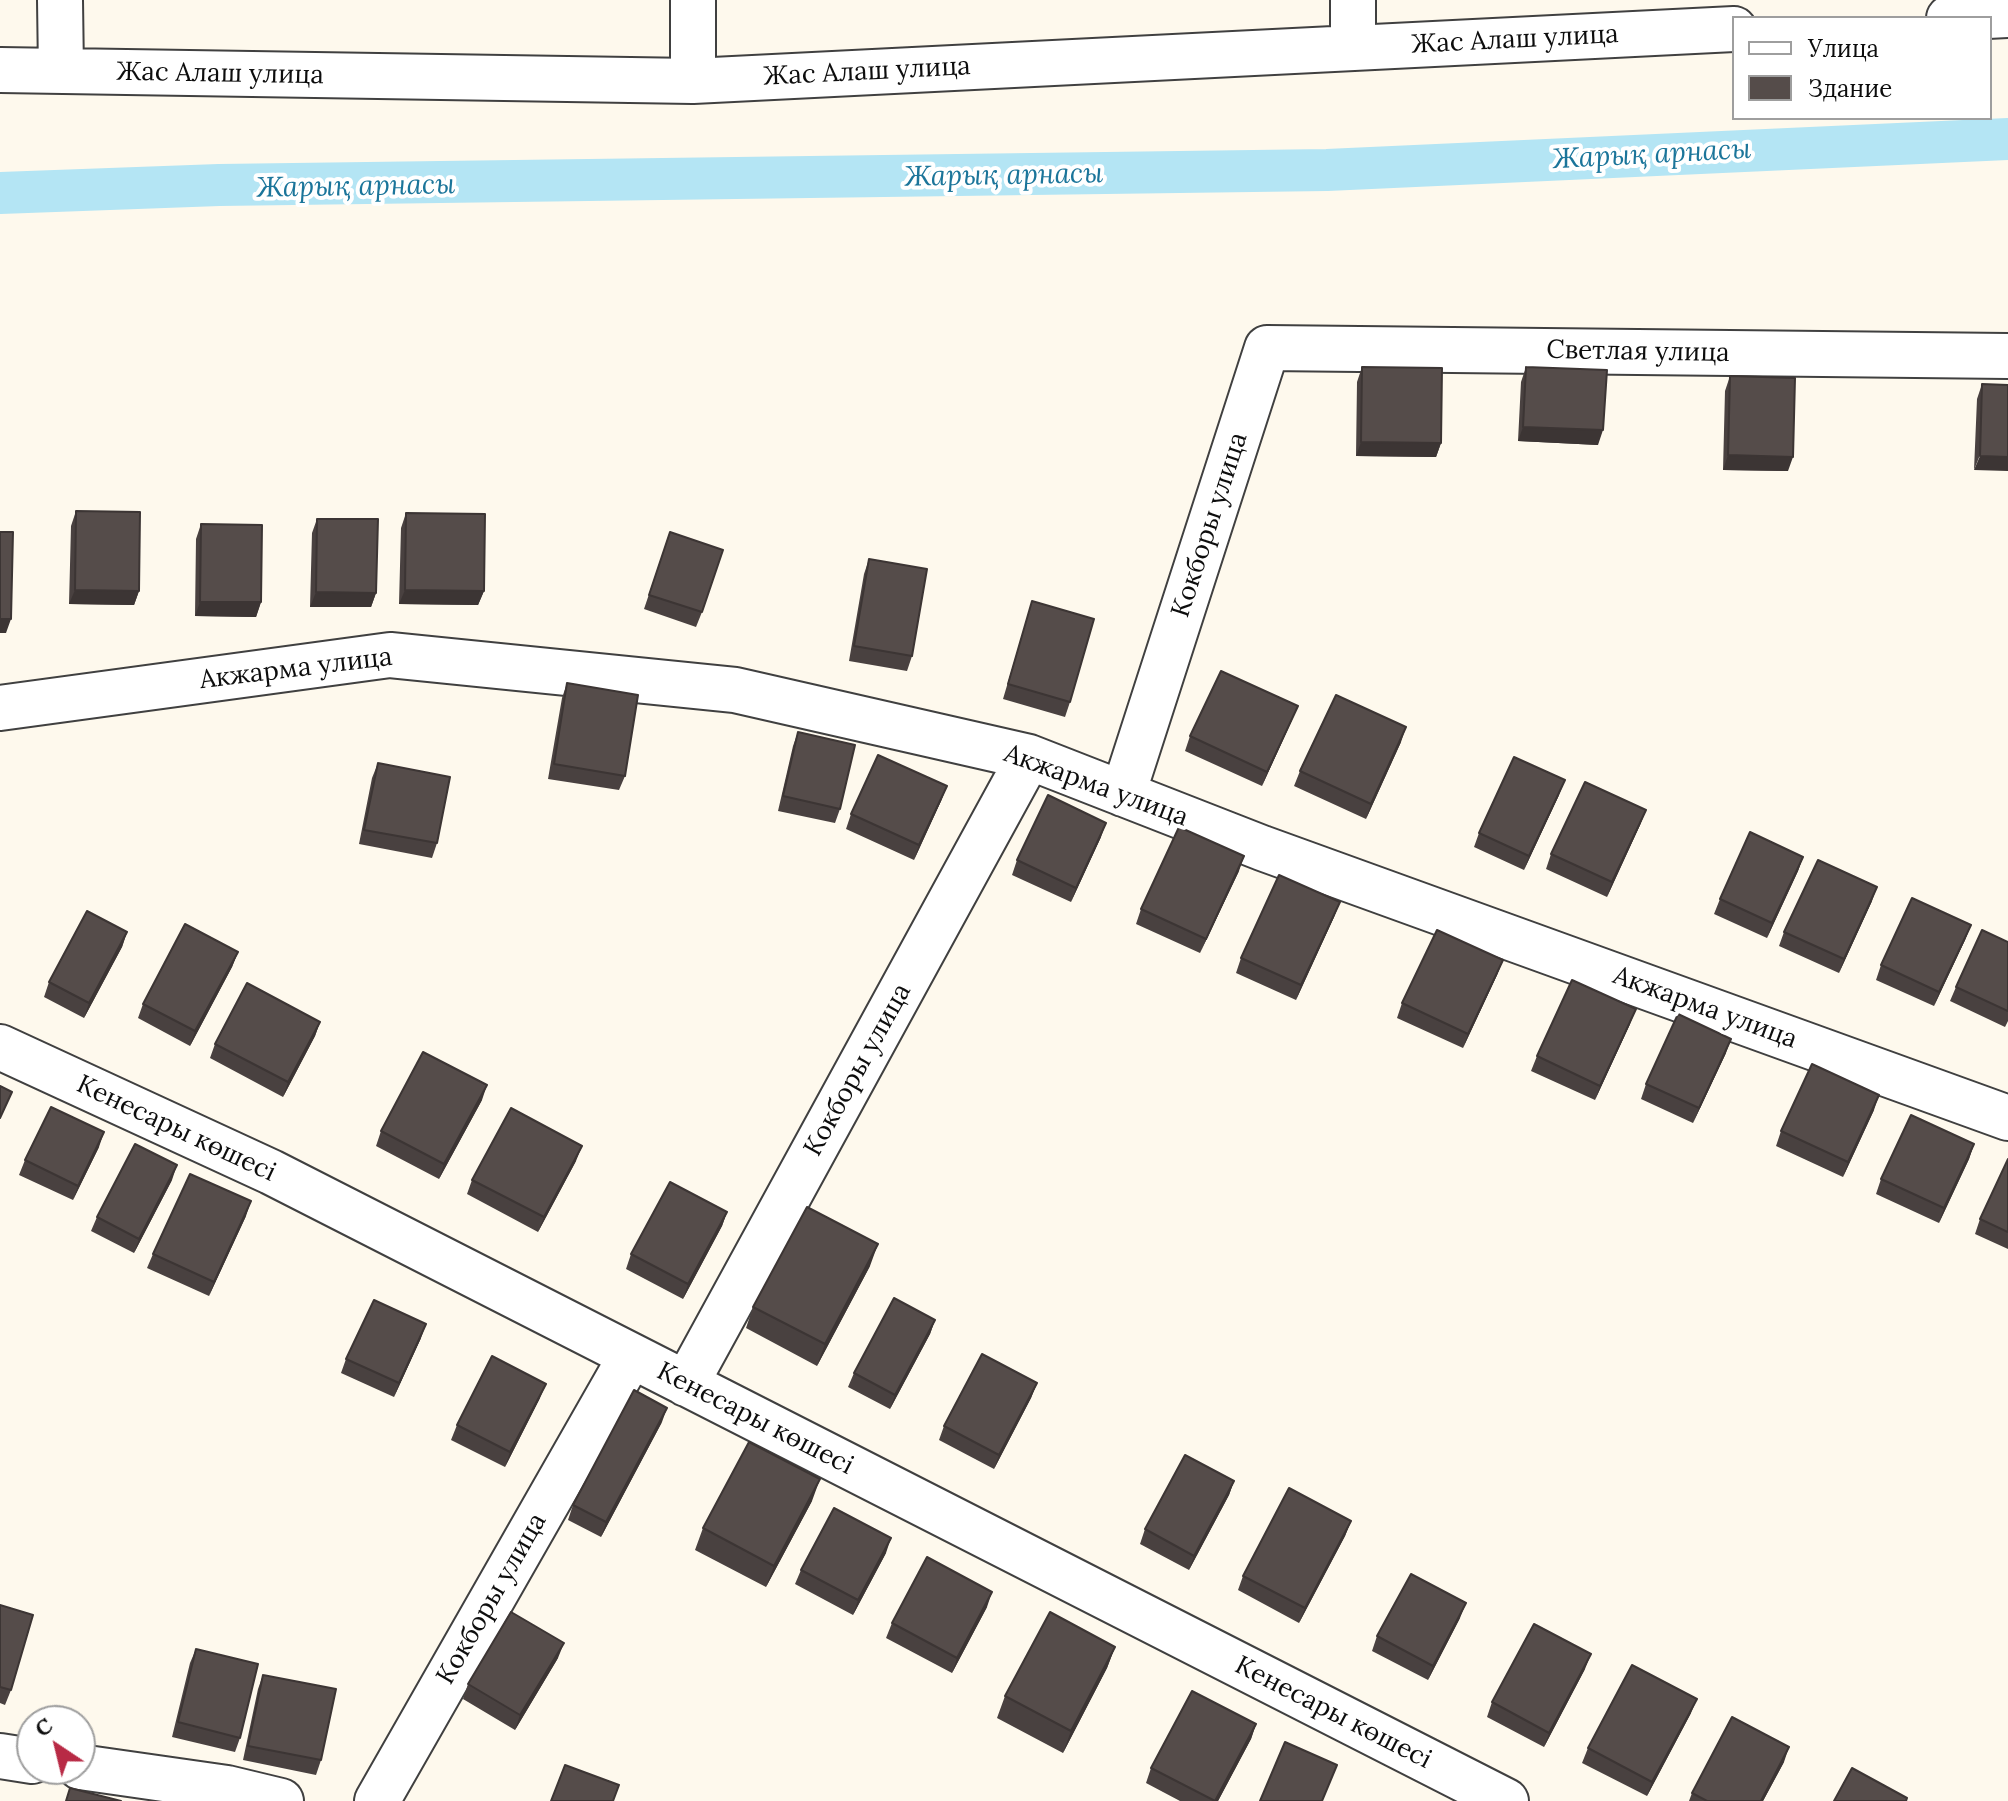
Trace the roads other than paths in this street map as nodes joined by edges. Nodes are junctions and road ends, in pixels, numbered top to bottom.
1 (60, 0) edge
2 (693, 0) edge
3 (1353, 0) edge
4 (1732, 29) edge
5 (1353, 48) junction
6 (0, 70) edge
7 (61, 71) junction
8 (693, 81) junction
9 (1267, 348) joint
10 (2008, 356) edge
11 (0, 708) edge
12 (1029, 757) junction
13 (1123, 794) junction
14 (0, 1047) edge
15 (2008, 1118) edge
16 (631, 1356) junction
17 (686, 1384) junction
18 (96, 1769) edge
19 (281, 1801) edge
20 (377, 1801) edge
21 (1506, 1801) edge

1 - 7 street
2 - 8 street
3 - 5 street
4 - 5 street, Жас Алаш улица
5 - 8 street, Жас Алаш улица
6 - 7 street, Жас Алаш улица
7 - 8 street, Жас Алаш улица
9 - 10 street, Светлая улица
9 - 13 street, Кокборы улица
11 - 12 street, Акжарма улица
12 - 13 street, Акжарма улица
12 - 17 street, Кокборы улица
13 - 15 street, Акжарма улица
14 - 16 street, Кенесары көшесі
16 - 17 street, Кенесары көшесі
16 - 20 street, Кокборы улица
17 - 21 street, Кенесары көшесі
18 - 19 street

